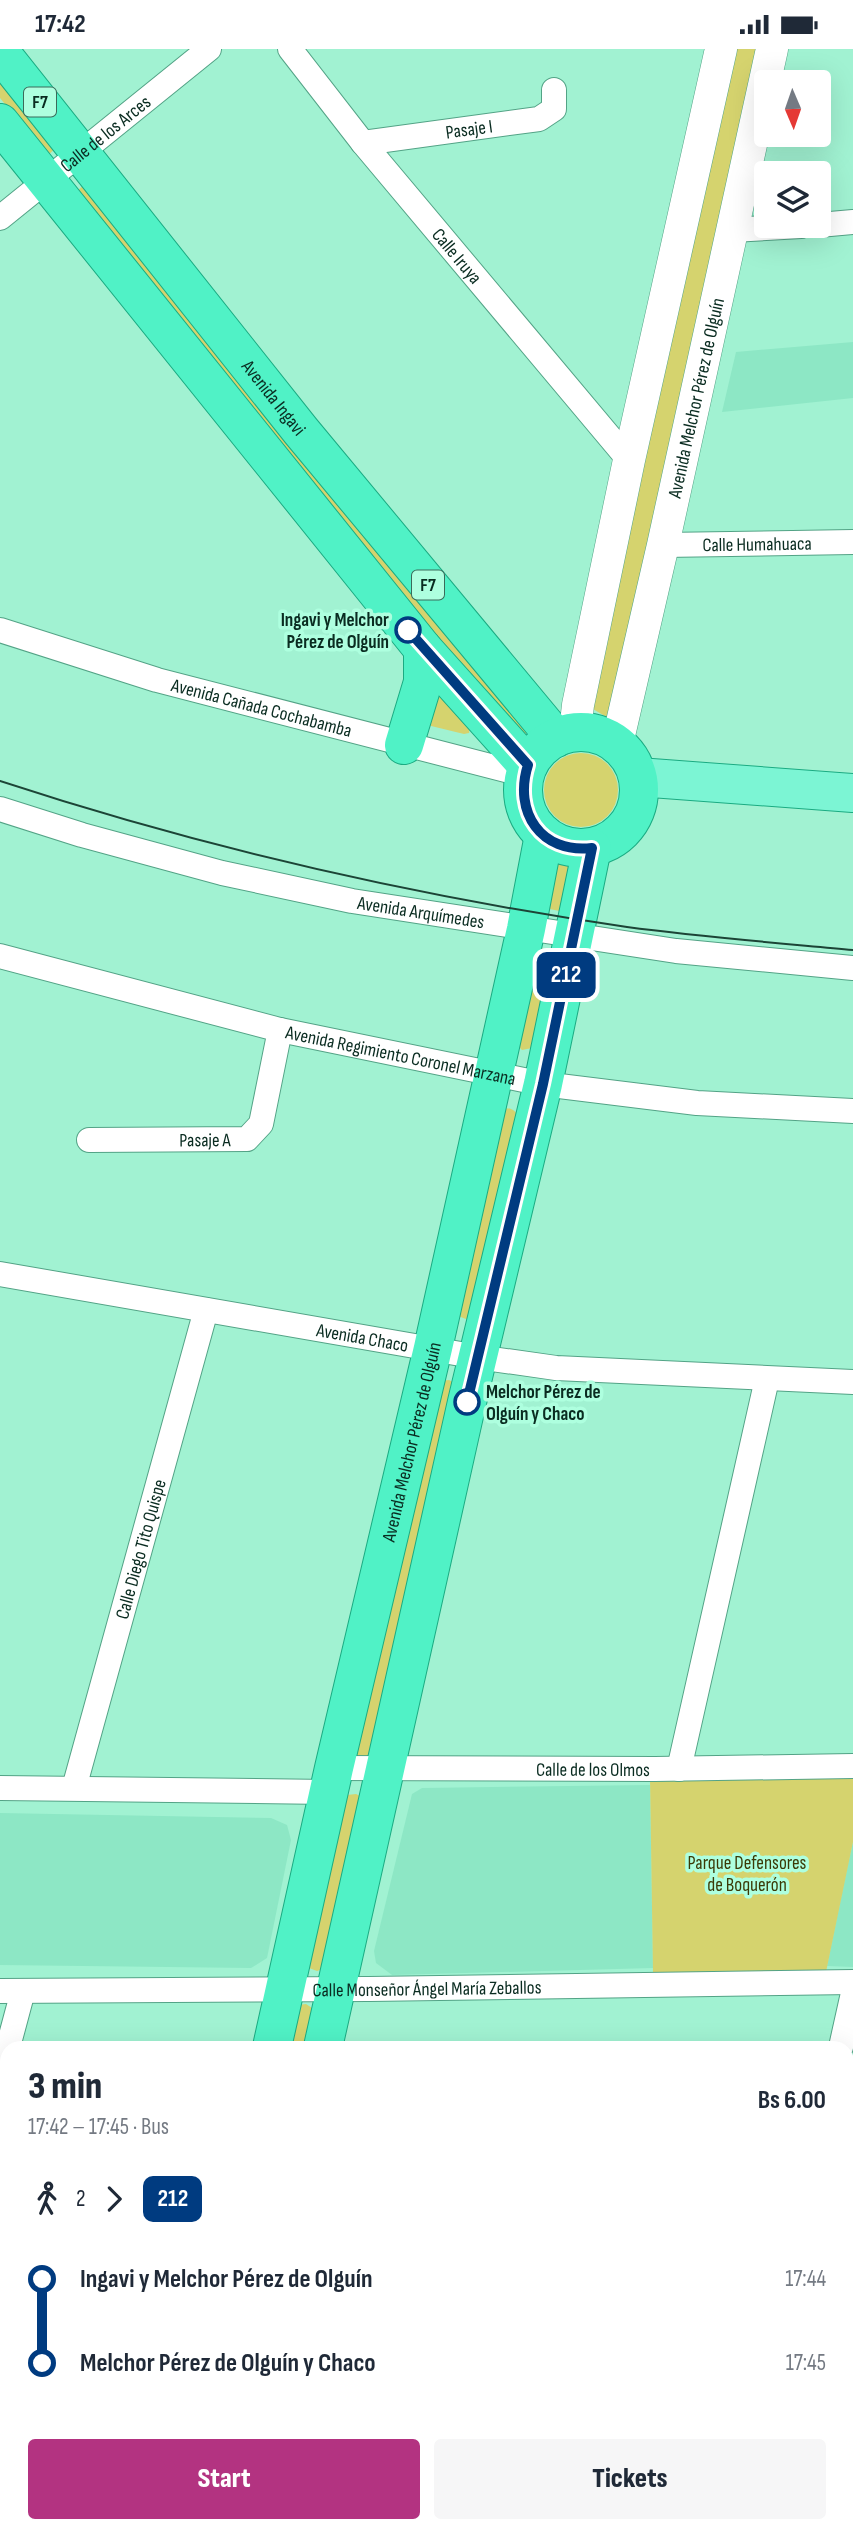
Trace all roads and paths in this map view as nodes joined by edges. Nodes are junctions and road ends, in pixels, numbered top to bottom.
1 (209, 49) edge
2 (290, 49) edge
3 (721, 49) edge
4 (772, 49) edge
5 (0, 52) edge
6 (554, 90) dead end
7 (0, 123) edge
8 (363, 143) junction
9 (80, 153) junction
10 (45, 181) junction
11 (0, 218) edge
12 (853, 222) edge
13 (831, 224) edge
14 (754, 229) edge
15 (732, 230) junction
16 (629, 460) junction
17 (853, 542) edge
18 (663, 545) junction
19 (0, 630) edge
20 (423, 649) junction
21 (565, 735) junction
22 (617, 744) junction
23 (404, 745) junction
24 (526, 770) junction
25 (638, 790) junction
26 (853, 793) edge
27 (0, 809) edge
28 (853, 816) edge
29 (544, 835) junction
30 (592, 848) junction
31 (526, 929) junction
32 (574, 937) junction
33 (0, 957) edge
34 (853, 968) edge
35 (281, 1030) junction
36 (493, 1073) junction
37 (543, 1084) junction
38 (853, 1111) edge
39 (89, 1140) dead end
40 (0, 1274) edge
41 (206, 1310) junction
42 (433, 1348) junction
43 (478, 1357) junction
44 (766, 1379) junction
45 (853, 1382) edge
46 (853, 1766) edge
47 (385, 1768) junction
48 (679, 1769) junction
49 (331, 1780) junction
50 (0, 1788) edge
51 (74, 1788) junction
52 (853, 1982) edge
53 (285, 1989) junction
54 (337, 1989) junction
55 (11, 1991) edge
56 (853, 1993) edge
57 (8, 2041) edge
58 (273, 2041) edge
59 (324, 2041) edge
60 (842, 2041) edge

1 - 9 street, Calle de los Arces
2 - 8 street, Calle Iruya
3 - 16 street
4 - 15 street, Avenida Melchor Pérez de Olguín
5 - 9 highway, Avenida Ingavi / F7
6 - 8 street, Pasaje I
7 - 10 highway, F7
8 - 16 street, Calle Iruya
9 - 10 street, Calle de los Arces
9 - 21 highway, Avenida Ingavi / F7
10 - 11 street, Calle de los Arces
10 - 20 highway
12 - 13 street
14 - 15 street
15 - 18 street, Avenida Melchor Pérez de Olguín
16 - 21 street
17 - 18 street, Calle Humahuaca
18 - 22 street, Avenida Melchor Pérez de Olguín
19 - 23 street, Avenida Cañada Cochabamba
20 - 23 highway
20 - 24 highway
21 - 22 highway
21 - 24 highway
22 - 25 highway
23 - 24 street, Avenida Cañada Cochabamba
24 - 29 highway
25 - 26 main road
25 - 28 main road
25 - 30 highway
27 - 31 street, Avenida Arquímedes
29 - 30 highway
29 - 31 highway, Avenida Melchor Pérez de Olguín
30 - 32 highway
31 - 32 street, Avenida Arquímedes
31 - 36 highway, Avenida Melchor Pérez de Olguín
32 - 34 street, Avenida Arquímedes
32 - 37 highway
33 - 35 street, Avenida Regimiento Coronel Marzana
35 - 36 street, Avenida Regimiento Coronel Marzana
35 - 39 street, Pasaje A
36 - 37 street, Avenida Regimiento Coronel Marzana
36 - 42 highway, Avenida Melchor Pérez de Olguín
37 - 38 street, Avenida Regimiento Coronel Marzana
37 - 43 highway
40 - 41 street, Avenida Chaco
41 - 42 street, Avenida Chaco
41 - 51 street, Calle Diego Tito Quispe
42 - 43 street, Avenida Chaco
42 - 49 highway, Avenida Melchor Pérez de Olguín
43 - 44 street, Avenida Chaco
43 - 47 highway
44 - 45 street, Avenida Chaco
44 - 48 street
46 - 48 street, Calle de los Olmos
47 - 48 street, Calle de los Olmos
47 - 49 street, Calle de los Olmos
47 - 54 highway
49 - 51 street, Calle de los Olmos
49 - 53 highway, Avenida Melchor Pérez de Olguín
50 - 51 street, Calle de los Olmos
52 - 54 street, Calle Monseñor Ángel María Zeballos
53 - 54 street, Calle Monseñor Ángel María Zeballos
53 - 55 street, Calle Monseñor Ángel María Zeballos
53 - 58 highway, Avenida Melchor Pérez de Olguín
54 - 59 highway
55 - 57 street
56 - 60 street

